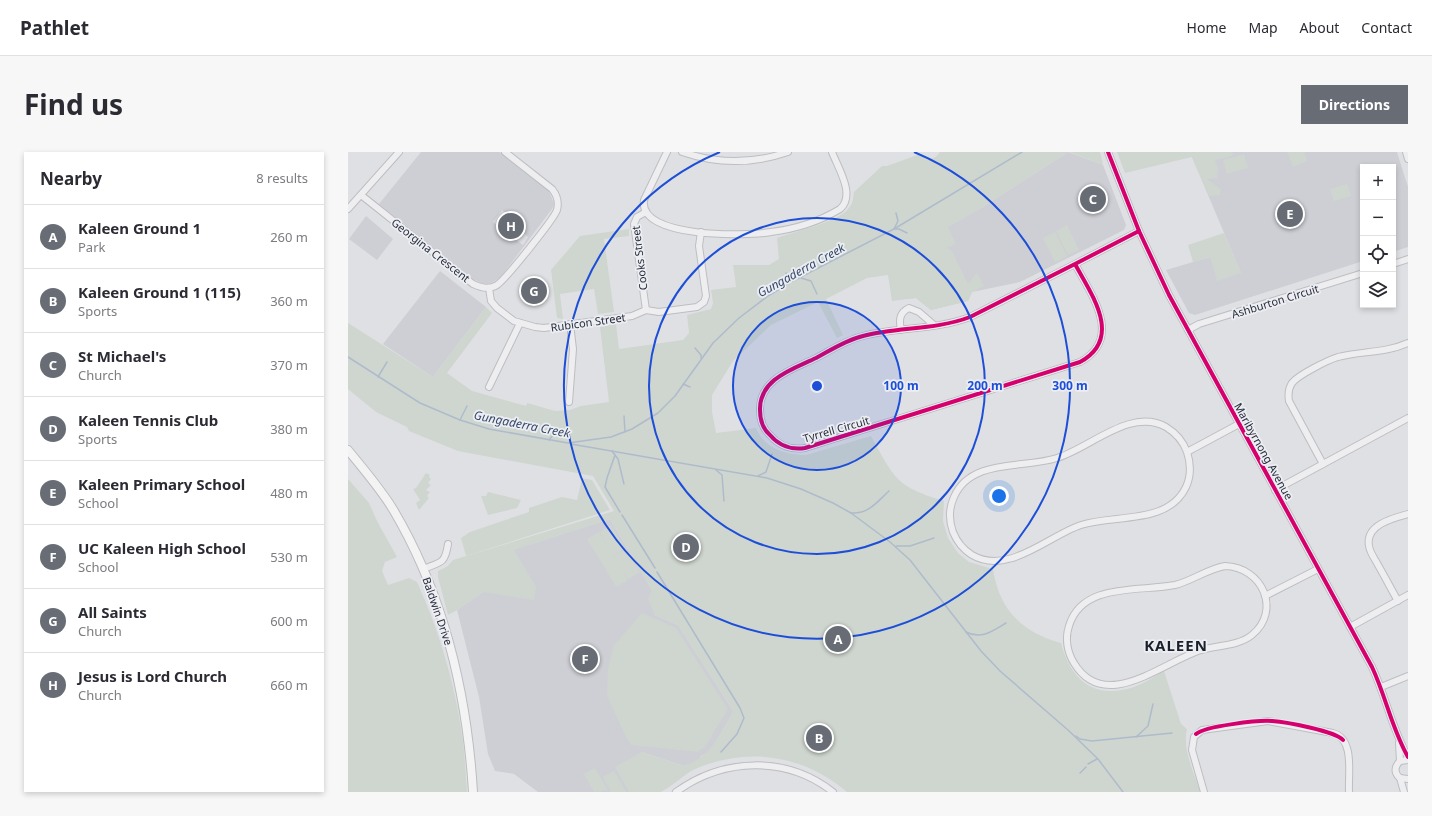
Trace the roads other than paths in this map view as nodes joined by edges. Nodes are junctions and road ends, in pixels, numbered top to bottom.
1 (399, 152) edge
2 (505, 152) edge
3 (667, 152) edge
4 (682, 152) edge
5 (788, 152) edge
6 (832, 152) edge
7 (1108, 152) edge
8 (1406, 152) edge
9 (1408, 159) edge
10 (360, 195) junction
11 (348, 209) edge
12 (646, 212) junction
13 (1139, 231) junction
14 (700, 232) junction
15 (1408, 259) edge
16 (1396, 263) edge
17 (1075, 264) junction
18 (1360, 274) edge
19 (489, 288) junction
20 (646, 310) junction
21 (520, 323) junction
22 (570, 324) junction
23 (934, 325) junction
24 (901, 330) junction
25 (1188, 330) junction
26 (1408, 343) edge
27 (489, 387) dead end
28 (569, 402) dead end
29 (1408, 418) edge
30 (1239, 424) junction
31 (348, 450) edge
32 (1187, 452) junction
33 (1323, 464) junction
34 (1275, 490) junction
35 (1408, 514) edge
36 (448, 544) dead end
37 (423, 569) junction
38 (1318, 569) junction
39 (1408, 595) edge
40 (1265, 596) junction
41 (1398, 601) junction
42 (1350, 627) junction
43 (1408, 676) edge
44 (1381, 687) junction
45 (1399, 741) junction
46 (1408, 758) edge
47 (1400, 762) junction
48 (1400, 778) junction
49 (1408, 779) edge
50 (1408, 788) edge
51 (473, 792) edge
52 (676, 792) edge
53 (833, 792) edge
54 (1204, 792) edge
55 (1349, 792) edge
56 (1405, 792) edge

1 - 10 street
2 - 19 street
3 - 12 street
4 - 5 street
6 - 14 street
7 - 13 street, Maribyrnong Avenue
8 - 9 street
10 - 11 street
10 - 19 street, Georgina Crescent
12 - 14 street
12 - 20 street, Cooks Street
13 - 17 street, Tyrrell Circuit
13 - 25 street, Maribyrnong Avenue
14 - 20 street, Rubicon Street
15 - 16 street
17 - 23 street, Tyrrell Circuit
17 - 24 street, Tyrrell Circuit
18 - 25 street, Ashburton Circuit
19 - 21 street, Rubicon Street
20 - 22 street, Rubicon Street
21 - 22 street, Rubicon Street
21 - 27 street
22 - 28 street
23 - 24 street, Tyrrell Circuit
23 - 24 street
25 - 30 street, Maribyrnong Avenue
26 - 33 street
29 - 33 street
30 - 32 street
30 - 34 street, Maribyrnong Avenue
31 - 37 main road, Baldwin Drive
32 - 32 street
33 - 34 street
34 - 38 street, Maribyrnong Avenue
35 - 41 street
36 - 37 street
37 - 51 main road, Baldwin Drive
38 - 40 street
38 - 42 street, Maribyrnong Avenue
39 - 41 street
40 - 40 street
41 - 42 street
42 - 44 street, Maribyrnong Avenue
43 - 44 street
44 - 45 street, Maribyrnong Avenue
45 - 46 street, Maribyrnong Avenue
45 - 47 street, Maribyrnong Avenue
46 - 47 street
47 - 48 street, Maribyrnong Avenue
48 - 49 street
48 - 56 street
50 - 56 street
52 - 53 street
54 - 55 street

